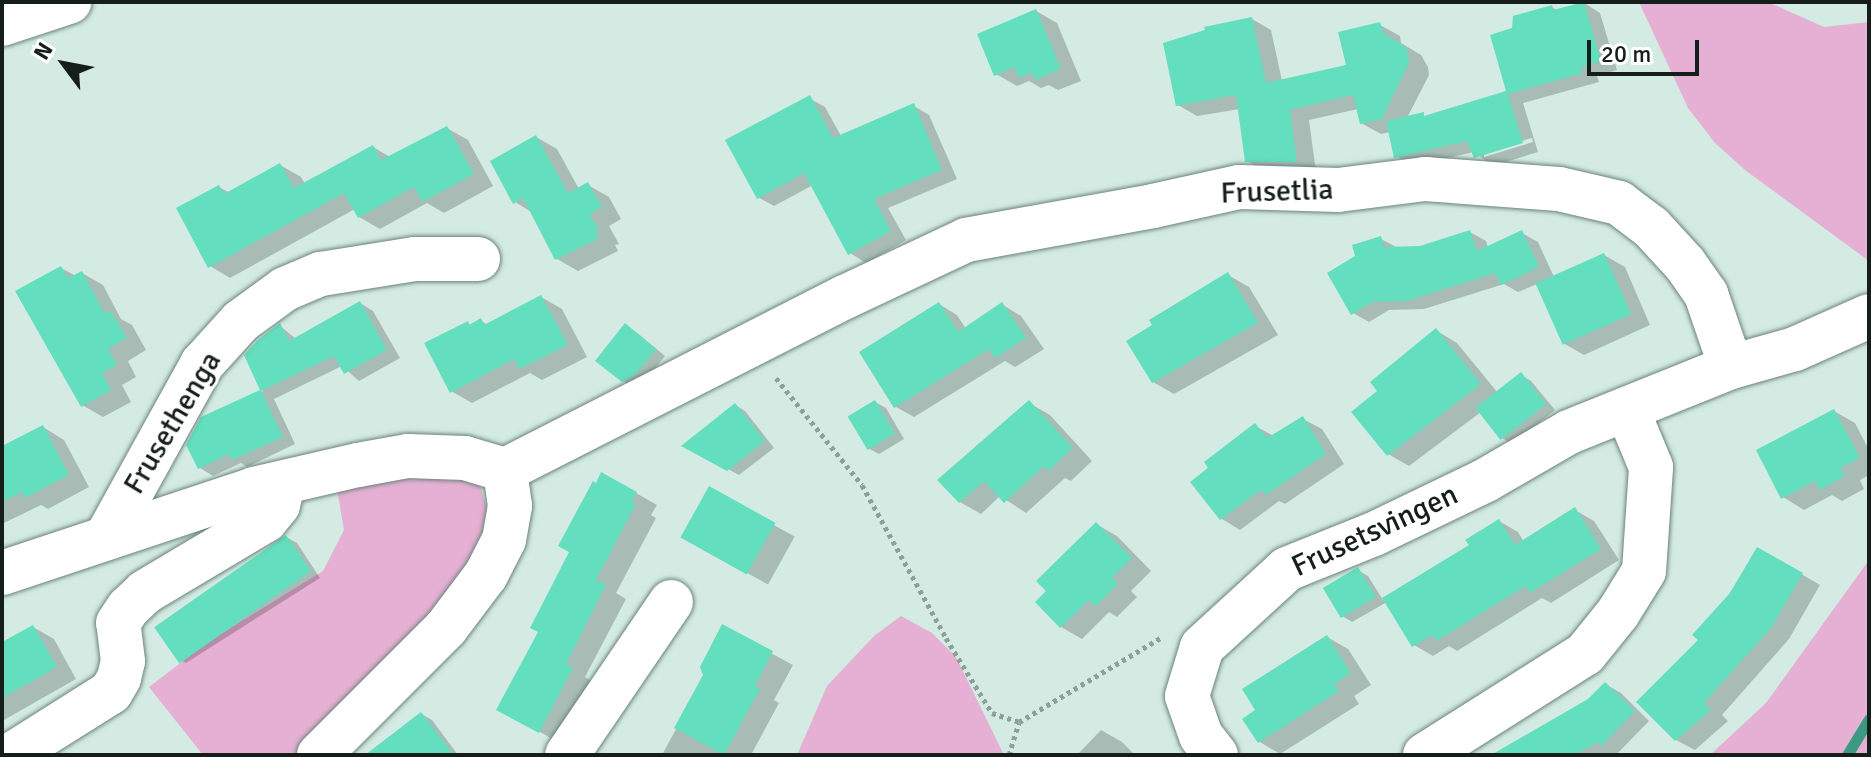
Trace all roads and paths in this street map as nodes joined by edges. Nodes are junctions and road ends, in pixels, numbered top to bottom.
1 (69, 2) edge
2 (2, 24) edge
3 (478, 259) dead end
4 (1869, 316) edge
5 (731, 354) junction
6 (1731, 367) junction
7 (1627, 409) junction
8 (505, 470) junction
9 (283, 483) junction
10 (106, 538) junction
11 (2, 573) edge
12 (671, 602) dead end
13 (1165, 636) dead end
14 (1019, 722) junction
15 (11, 755) edge
16 (319, 755) edge
17 (567, 755) edge
18 (1009, 755) edge
19 (1216, 755) edge
20 (1425, 755) edge

1 - 2 street
3 - 10 street, Frusethenga
4 - 6 street, Frusetsvingen
5 - 6 street, Frusetlia
5 - 8 street
5 - 14 path
6 - 7 street, Frusetsvingen
7 - 19 street, Frusetsvingen
7 - 20 street
8 - 9 street, Frusethenga
8 - 16 street
9 - 10 street, Frusethenga
9 - 15 street
10 - 11 street, Frusethenga
12 - 17 street
13 - 14 path
14 - 18 path

